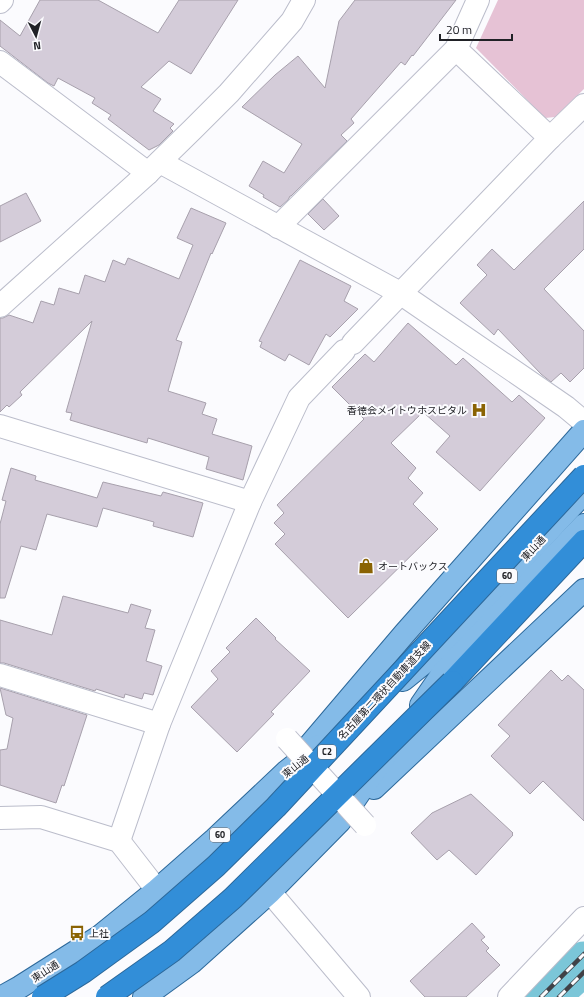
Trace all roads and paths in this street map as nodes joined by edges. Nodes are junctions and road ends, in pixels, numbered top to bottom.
1 (304, 0) edge
2 (478, 0) edge
3 (456, 49) junction
4 (0, 62) edge
5 (584, 105) edge
6 (550, 138) junction
7 (154, 167) junction
8 (278, 227) junction
9 (400, 293) junction
10 (0, 306) edge
11 (584, 422) edge
12 (0, 426) edge
13 (584, 431) edge
14 (584, 476) edge
15 (584, 493) edge
16 (250, 502) junction
17 (584, 525) edge
18 (584, 541) edge
19 (584, 551) edge
20 (584, 590) edge
21 (442, 671) junction
22 (0, 675) edge
23 (159, 724) junction
24 (287, 739) dead end
25 (286, 772) junction
26 (0, 818) edge
27 (340, 821) junction
28 (365, 825) dead end
29 (120, 841) junction
30 (157, 890) junction
31 (270, 892) junction
32 (584, 918) edge
33 (2, 997) edge
34 (43, 997) edge
35 (107, 997) edge
36 (144, 997) edge
37 (359, 997) edge
38 (509, 997) edge

1 - 7 street
2 - 3 street
3 - 6 street
3 - 8 street
4 - 7 street
5 - 6 street
6 - 9 street
7 - 8 street
7 - 10 street
8 - 9 street
9 - 11 street
9 - 16 street
12 - 16 street
13 - 25 main road, 60
14 - 34 highway, 名古屋第二環状自動車道支線 / C2, bridge
15 - 21 main road, 東山通 / 60
16 - 23 street
17 - 21 main road, 東山通 / 60
18 - 21 highway
19 - 21 highway
20 - 27 main road, 60
21 - 25 main road, 東山通 / 60
21 - 27 main road, 東山通 / 60
21 - 35 highway, bridge
22 - 23 street
23 - 29 street
24 - 28 street, bridge
25 - 30 main road, 東山通 / 60
26 - 29 street
27 - 31 main road, 東山通 / 60
29 - 30 street
30 - 33 main road, 東山通 / 60
31 - 36 main road, 東山通 / 60
31 - 37 street
32 - 38 street

